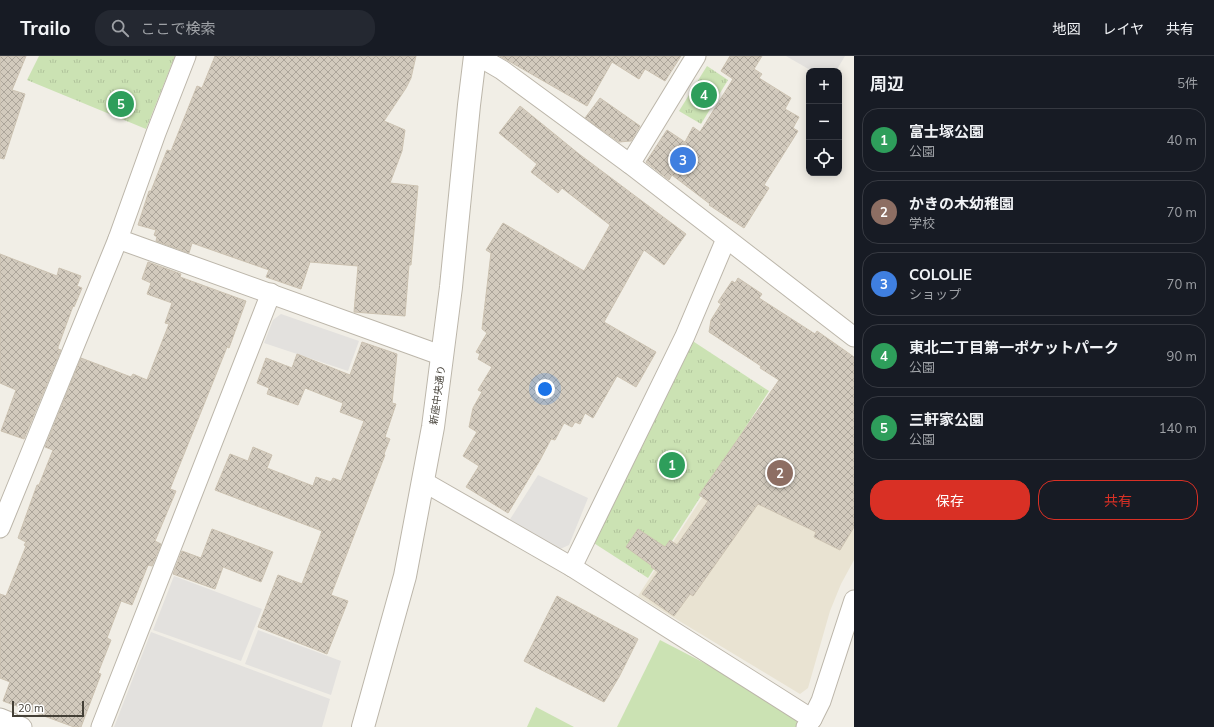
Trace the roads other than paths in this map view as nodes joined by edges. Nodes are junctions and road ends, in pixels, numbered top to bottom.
1 (186, 56) edge
2 (476, 56) edge
3 (696, 56) edge
4 (630, 164) junction
5 (118, 239) junction
6 (726, 239) junction
7 (271, 293) junction
8 (854, 337) edge
9 (443, 356) junction
10 (424, 482) junction
11 (0, 528) edge
12 (572, 567) junction
13 (854, 600) edge
14 (0, 718) edge
15 (809, 723) edge
16 (22, 727) edge
17 (101, 727) edge
18 (364, 727) edge

1 - 5 street
2 - 4 street
2 - 9 street, 新座中央通り
3 - 4 street
4 - 6 street
5 - 7 street
5 - 11 street
6 - 8 street
6 - 12 street
7 - 9 street
7 - 17 street
9 - 10 street, 新座中央通り
10 - 12 street
10 - 18 street, 新座中央通り
12 - 15 street
13 - 15 street
14 - 16 street

